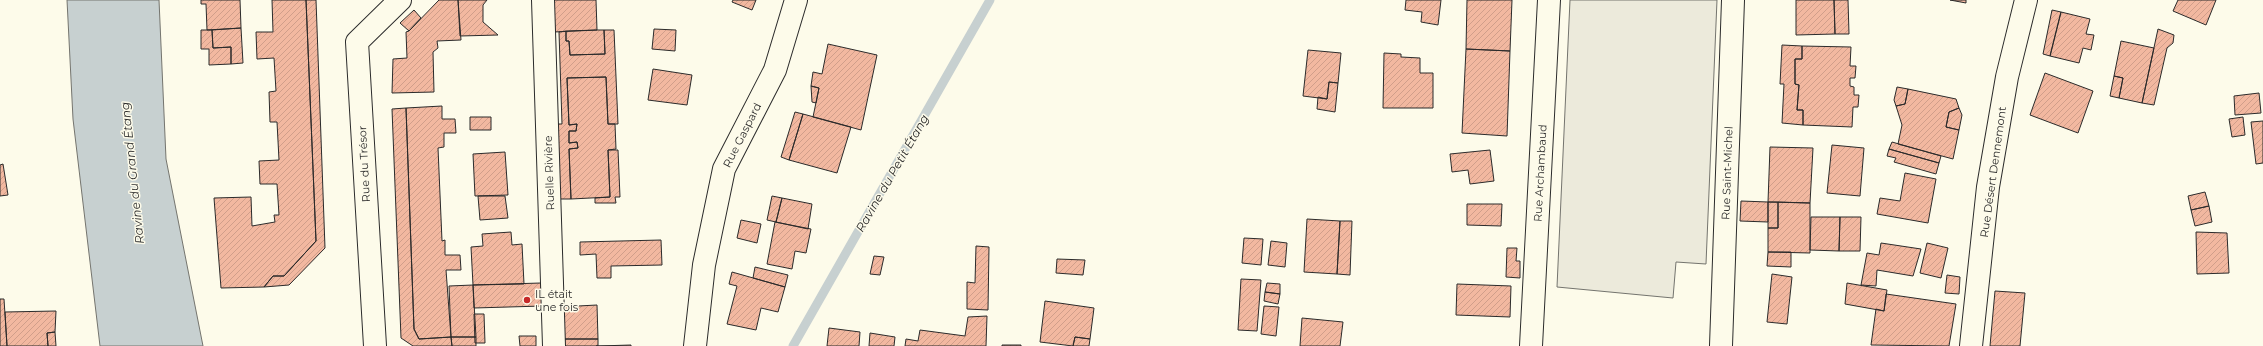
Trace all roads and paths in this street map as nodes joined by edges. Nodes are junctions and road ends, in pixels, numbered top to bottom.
1 (400, 0) edge
2 (543, 0) edge
3 (796, 0) edge
4 (1548, 0) edge
5 (1734, 0) edge
6 (2026, 0) edge
7 (375, 346) edge
8 (554, 346) edge
9 (695, 346) edge
10 (1531, 346) edge
11 (1721, 346) edge
12 (1971, 346) edge

1 - 7 street, Rue du Trésor
2 - 8 street, Ruelle Rivière
3 - 9 street, Rue Gaspard
4 - 10 street, Rue Archambaud
5 - 11 street, Rue Saint-Michel
6 - 12 street, Rue Désert Dennemont

